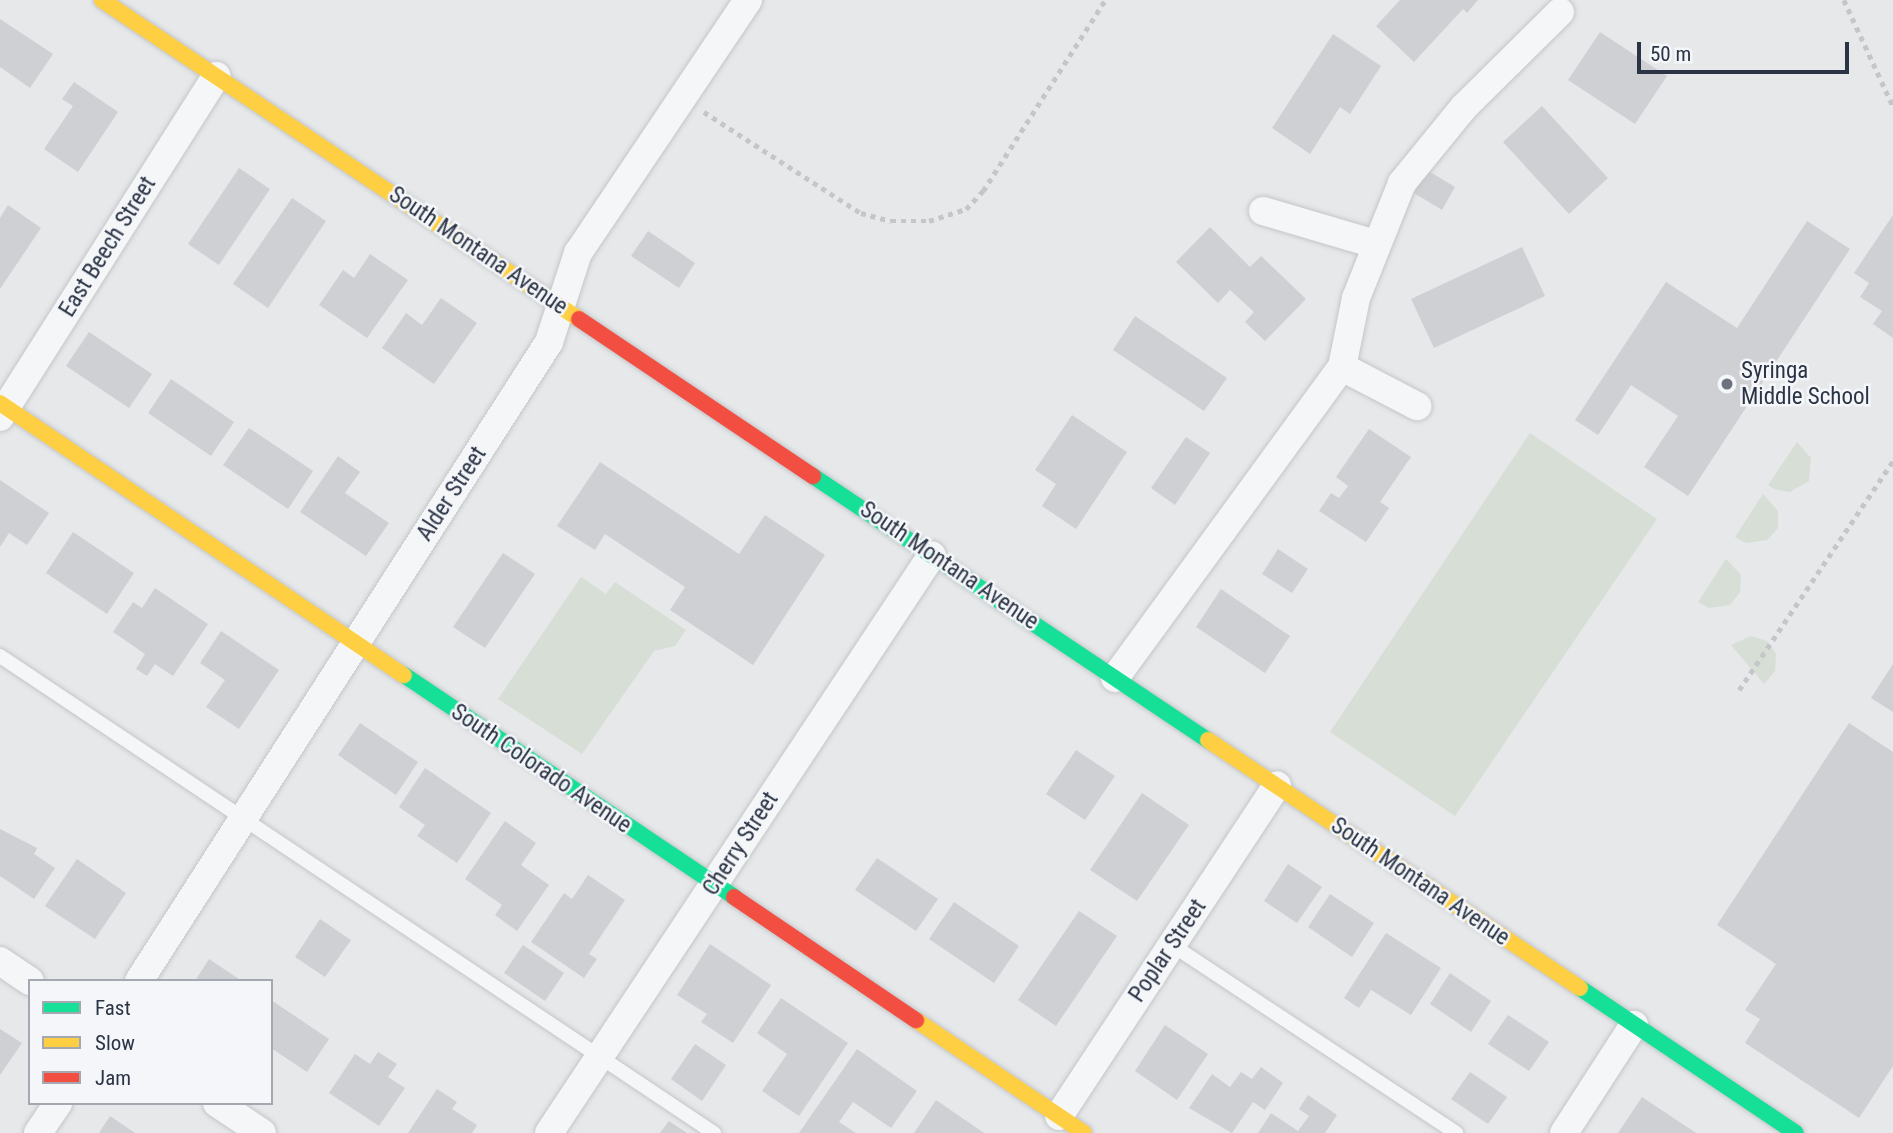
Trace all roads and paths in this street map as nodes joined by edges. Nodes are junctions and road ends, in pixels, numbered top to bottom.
1 (102, 0) edge
2 (748, 0) edge
3 (1105, 0) edge
4 (1844, 0) edge
5 (1560, 12) dead end
6 (216, 76) junction
7 (682, 98) junction
8 (1893, 106) edge
9 (1263, 211) dead end
10 (1375, 244) junction
11 (561, 307) junction
12 (1342, 367) junction
13 (1417, 406) dead end
14 (2, 409) edge
15 (1893, 461) edge
16 (932, 555) junction
17 (356, 643) junction
18 (0, 656) edge
19 (1115, 678) junction
20 (1739, 690) dead end
21 (1277, 786) junction
22 (246, 821) junction
23 (713, 886) junction
24 (1172, 945) junction
25 (0, 961) edge
26 (140, 979) edge
27 (28, 980) edge
28 (1634, 1025) junction
29 (600, 1057) junction
30 (57, 1105) edge
31 (220, 1105) edge
32 (1059, 1116) junction
33 (38, 1133) edge
34 (262, 1133) edge
35 (549, 1133) edge
36 (713, 1133) edge
37 (1084, 1133) edge
38 (1456, 1133) edge
39 (1564, 1133) edge
40 (1796, 1133) edge

1 - 6 street, South Montana Avenue
2 - 7 street, Alder Street
3 - 7 path
4 - 8 path
5 - 10 street
6 - 11 street, South Montana Avenue
6 - 14 street, East Beech Street
7 - 11 street, Alder Street
9 - 10 street
10 - 12 street
11 - 16 street, South Montana Avenue
11 - 17 street, Alder Street
12 - 13 street
12 - 19 street
14 - 17 street, South Colorado Avenue
15 - 20 path
16 - 19 street, South Montana Avenue
16 - 23 street, Cherry Street
17 - 22 street, Alder Street
17 - 23 street, South Colorado Avenue
18 - 22 lane
19 - 21 street, South Montana Avenue
21 - 24 street, Poplar Street
21 - 28 street, South Montana Avenue
22 - 26 street, Alder Street
22 - 29 lane
23 - 29 street, Cherry Street
23 - 32 street, South Colorado Avenue
24 - 32 street, Poplar Street
24 - 38 lane
25 - 27 street
28 - 39 street
28 - 40 street, South Montana Avenue
29 - 35 street, Cherry Street
29 - 36 lane
30 - 33 street
31 - 34 street
32 - 37 street, South Colorado Avenue

